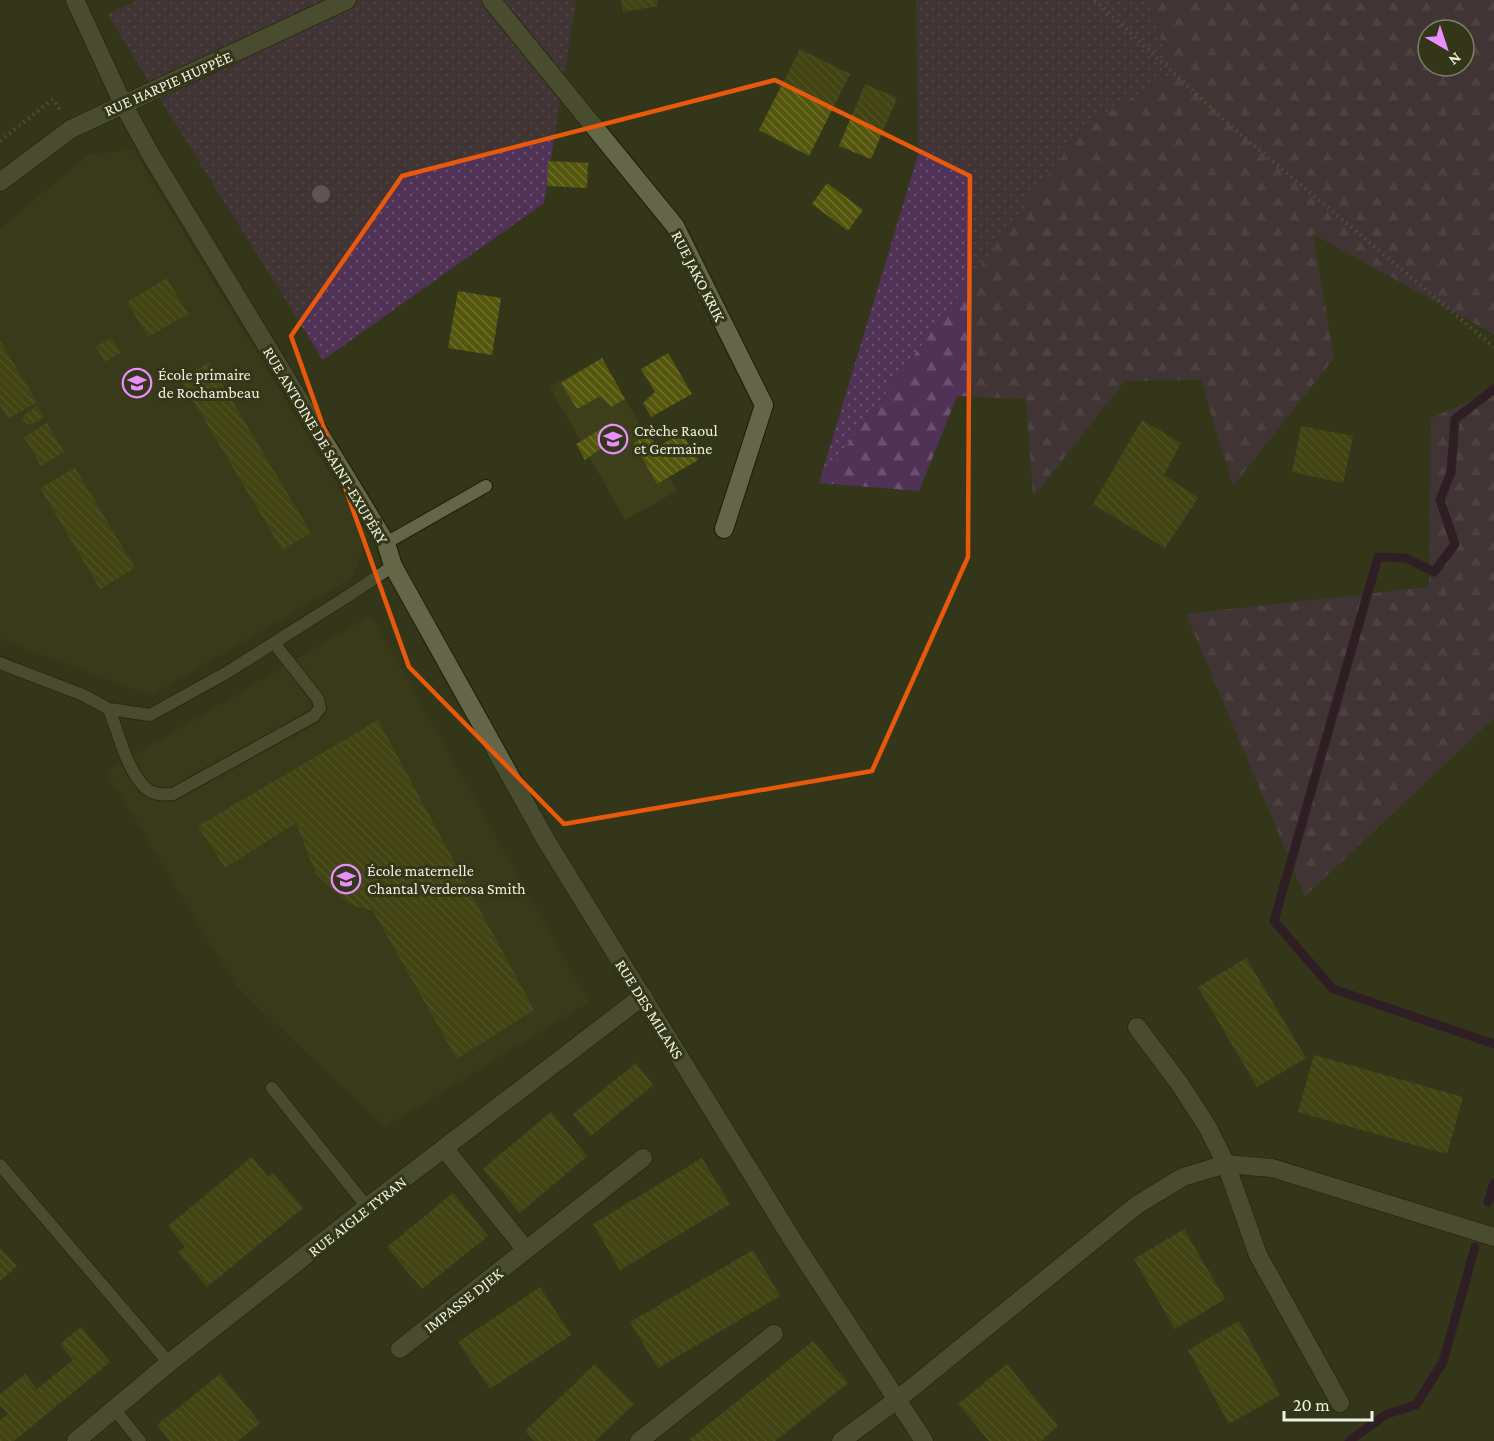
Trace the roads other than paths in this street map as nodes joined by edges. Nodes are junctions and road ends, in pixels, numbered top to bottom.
1 (75, 0) edge
2 (346, 0) edge
3 (491, 0) edge
4 (123, 104) junction
5 (0, 182) edge
6 (486, 486) dead end
7 (724, 529) dead end
8 (386, 543) junction
9 (393, 566) junction
10 (274, 643) junction
11 (0, 663) edge
12 (109, 710) junction
13 (643, 996) junction
14 (1137, 1027) dead end
15 (272, 1088) dead end
16 (444, 1148) junction
17 (643, 1158) dead end
18 (1226, 1164) junction
19 (0, 1165) edge
20 (367, 1207) junction
21 (1494, 1237) edge
22 (526, 1250) junction
23 (774, 1334) dead end
24 (400, 1349) dead end
25 (169, 1363) junction
26 (898, 1399) junction
27 (1340, 1402) dead end
28 (115, 1410) junction
29 (661, 1434) edge
30 (76, 1441) edge
31 (140, 1441) edge
32 (639, 1441) edge
33 (841, 1441) edge
34 (924, 1441) edge

1 - 4 street, RUE ANTOINE DE SAINT-EXUPÉRY
2 - 4 street, RUE HARPIE HUPPÉE
3 - 7 street, RUE JAKO KRIK
4 - 5 street, RUE HARPIE HUPPÉE
4 - 8 street, RUE ANTOINE DE SAINT-EXUPÉRY
6 - 8 lane
8 - 9 street, RUE ANTOINE DE SAINT-EXUPÉRY
9 - 10 lane, RUE ANTOINE DE SAINT-EXUPÉRY
9 - 13 street, RUE DES MILANS
10 - 12 lane, RUE ANTOINE DE SAINT-EXUPÉRY
10 - 12 lane
11 - 12 lane, RUE ANTOINE DE SAINT-EXUPÉRY
13 - 16 street, RUE AIGLE TYRAN
13 - 26 street, RUE DES MILANS
14 - 18 street
15 - 20 lane
16 - 20 street, RUE AIGLE TYRAN
16 - 22 street
17 - 22 street, IMPASSE DJEK
18 - 21 street
18 - 26 street
18 - 27 street
19 - 25 lane
20 - 25 street, RUE AIGLE TYRAN
22 - 24 street, IMPASSE DJEK
23 - 29 street
25 - 28 street, RUE AIGLE TYRAN
26 - 33 street
26 - 34 street, RUE DES MILANS
28 - 30 street, RUE AIGLE TYRAN
28 - 31 lane
29 - 32 street

